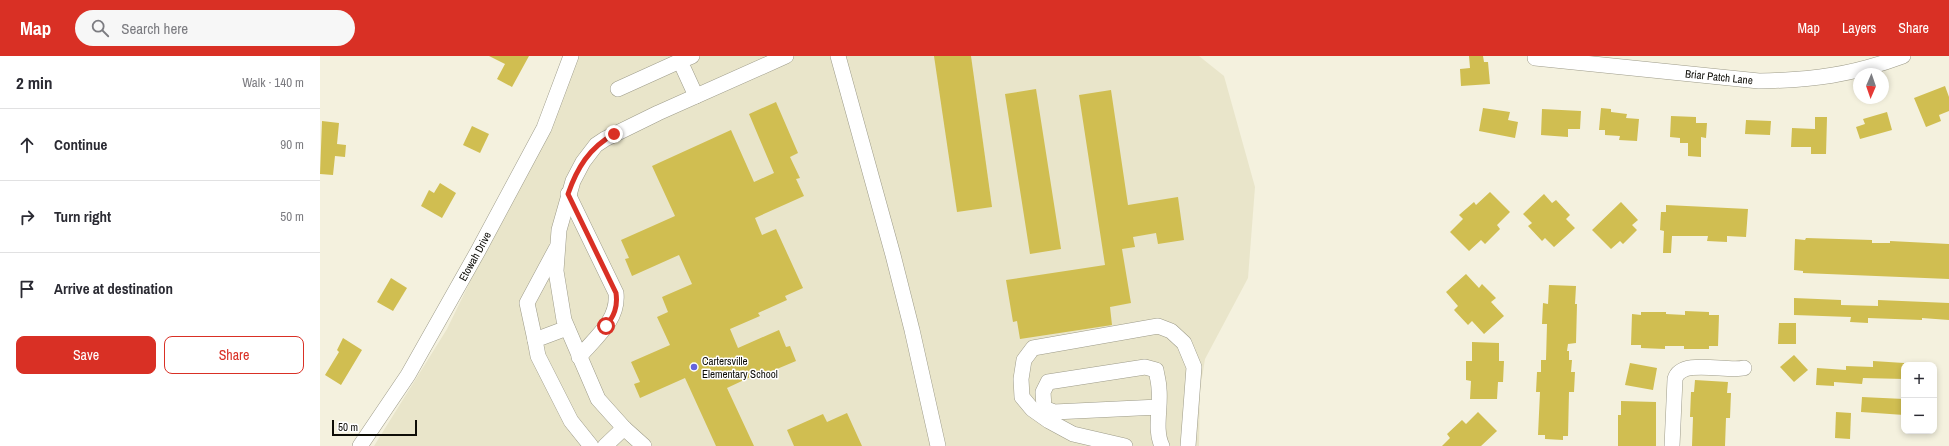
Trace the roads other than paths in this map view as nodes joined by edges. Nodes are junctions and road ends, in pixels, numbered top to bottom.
1 (571, 56) edge
2 (786, 56) edge
3 (838, 56) edge
4 (1535, 56) edge
5 (1903, 56) edge
6 (686, 59) edge
7 (618, 88) dead end
8 (696, 96) junction
9 (568, 194) junction
10 (558, 247) junction
11 (567, 328) junction
12 (534, 340) junction
13 (580, 357) junction
14 (1744, 368) dead end
15 (1159, 407) junction
16 (624, 428) junction
17 (360, 446) edge
18 (591, 446) edge
19 (605, 446) edge
20 (644, 446) edge
21 (938, 446) edge
22 (1124, 446) edge
23 (1162, 446) edge
24 (1188, 446) edge
25 (1672, 446) edge

1 - 17 street, Etowah Drive
2 - 8 street
3 - 21 street
4 - 5 street, Briar Patch Lane
6 - 7 street
6 - 8 street
8 - 9 street
9 - 10 street
9 - 13 street
10 - 11 street
10 - 12 street
11 - 12 street
11 - 13 street
12 - 18 street
13 - 16 street
14 - 25 street
15 - 15 street
15 - 23 street
16 - 19 street
16 - 20 street
22 - 24 street

